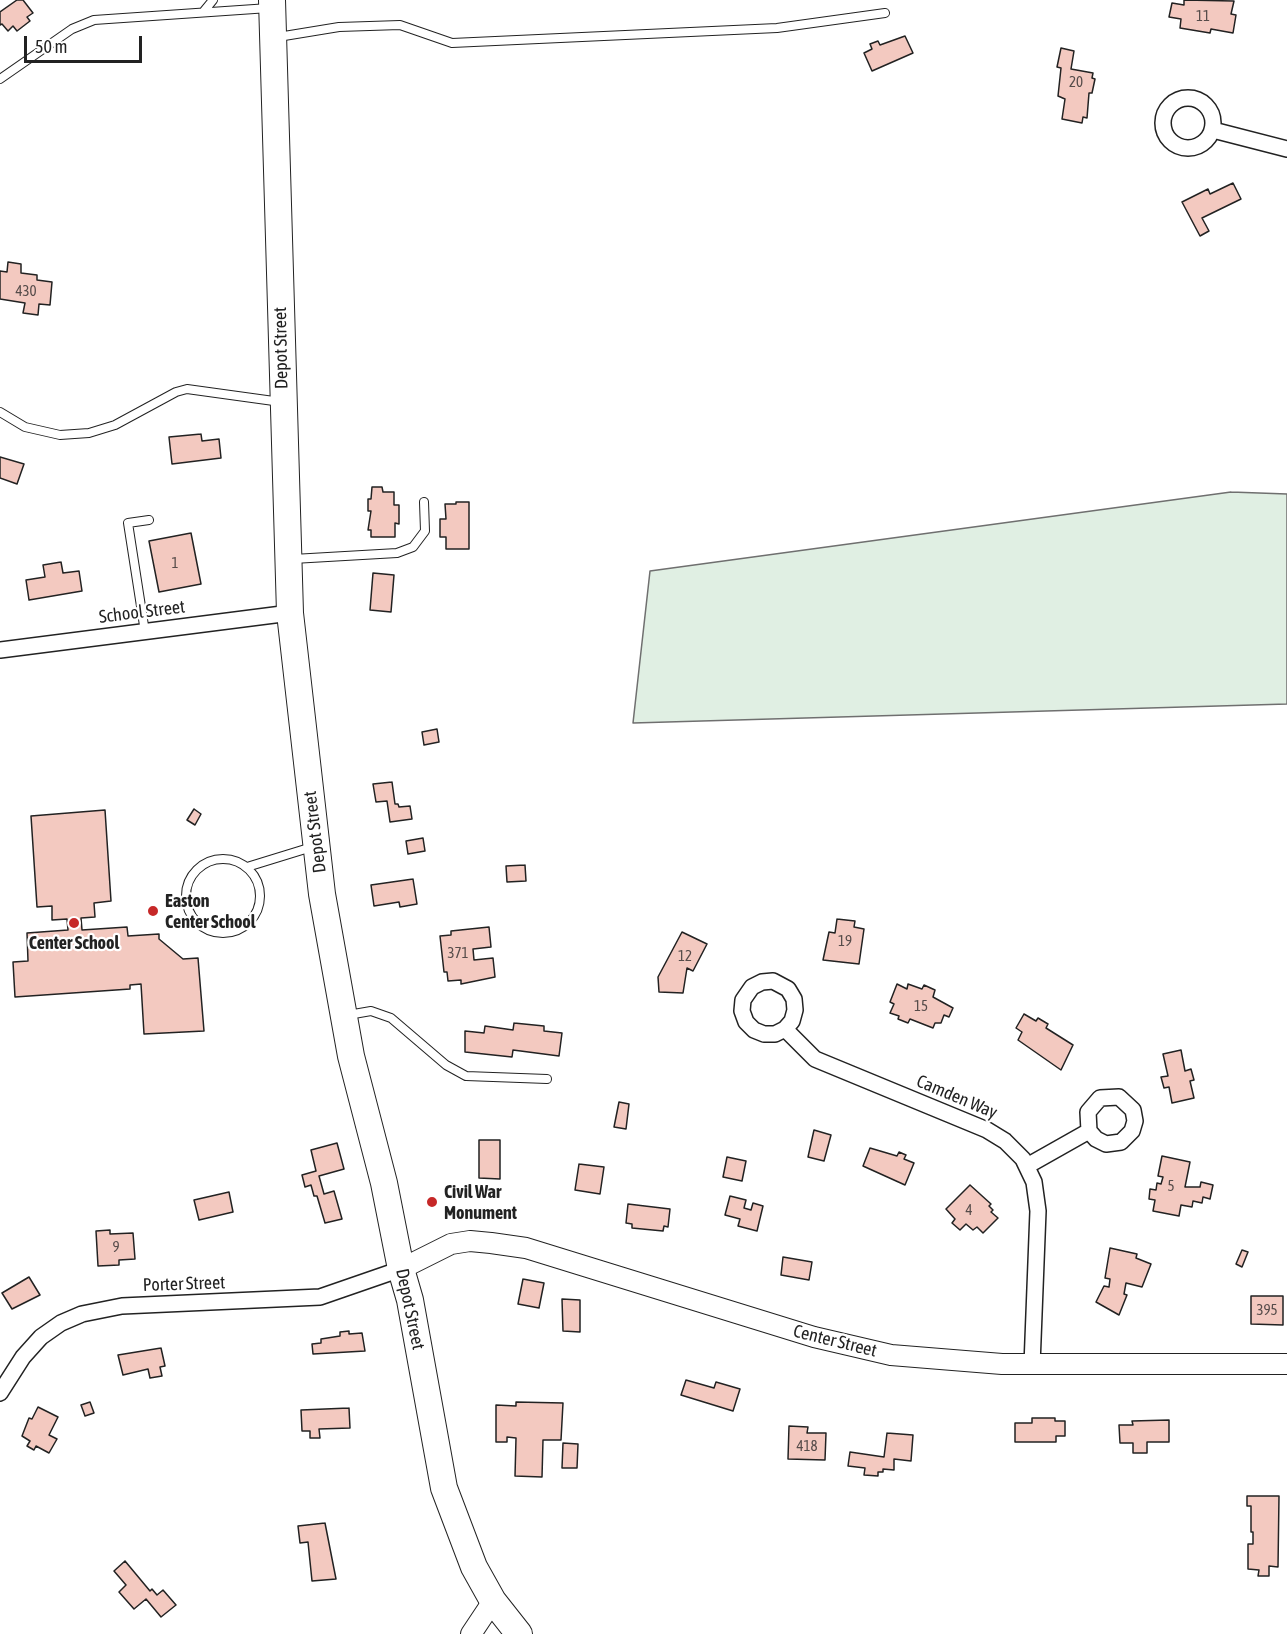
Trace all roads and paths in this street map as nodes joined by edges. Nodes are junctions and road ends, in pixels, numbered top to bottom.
1 (213, 0) edge
2 (272, 4) edge
3 (204, 11) junction
4 (885, 13) dead end
5 (273, 38) junction
6 (0, 79) edge
7 (1213, 130) dead end
8 (1287, 148) edge
9 (282, 402) junction
10 (0, 412) edge
11 (424, 502) dead end
12 (149, 520) dead end
13 (288, 559) junction
14 (290, 613) junction
15 (145, 632) junction
16 (0, 650) edge
17 (316, 845) junction
18 (247, 867) junction
19 (344, 1016) junction
20 (785, 1029) dead end
21 (547, 1079) dead end
22 (1089, 1131) dead end
23 (1027, 1166) junction
24 (401, 1269) junction
25 (1287, 1364) edge
26 (1032, 1365) junction
27 (0, 1393) edge
28 (493, 1601) junction
29 (471, 1634) edge
30 (519, 1634) edge

1 - 3 lane
2 - 3 lane
2 - 5 highway, Depot Street
3 - 6 lane
4 - 5 lane
5 - 9 highway, Depot Street
7 - 8 street
9 - 10 lane
9 - 13 highway, Depot Street
11 - 13 lane
12 - 15 lane
13 - 14 highway, Depot Street
14 - 15 street, School Street
14 - 17 highway, Depot Street
15 - 16 street, School Street
17 - 18 lane
17 - 19 highway, Depot Street
18 - 18 lane
19 - 21 lane
19 - 24 highway, Depot Street
20 - 23 street, Camden Way
22 - 23 street
23 - 26 street, Camden Way
24 - 26 main road, Center Street
24 - 27 street, Porter Street
24 - 28 highway, Depot Street
25 - 26 main road, Center Street
28 - 29 main road
28 - 30 highway, Depot Street

